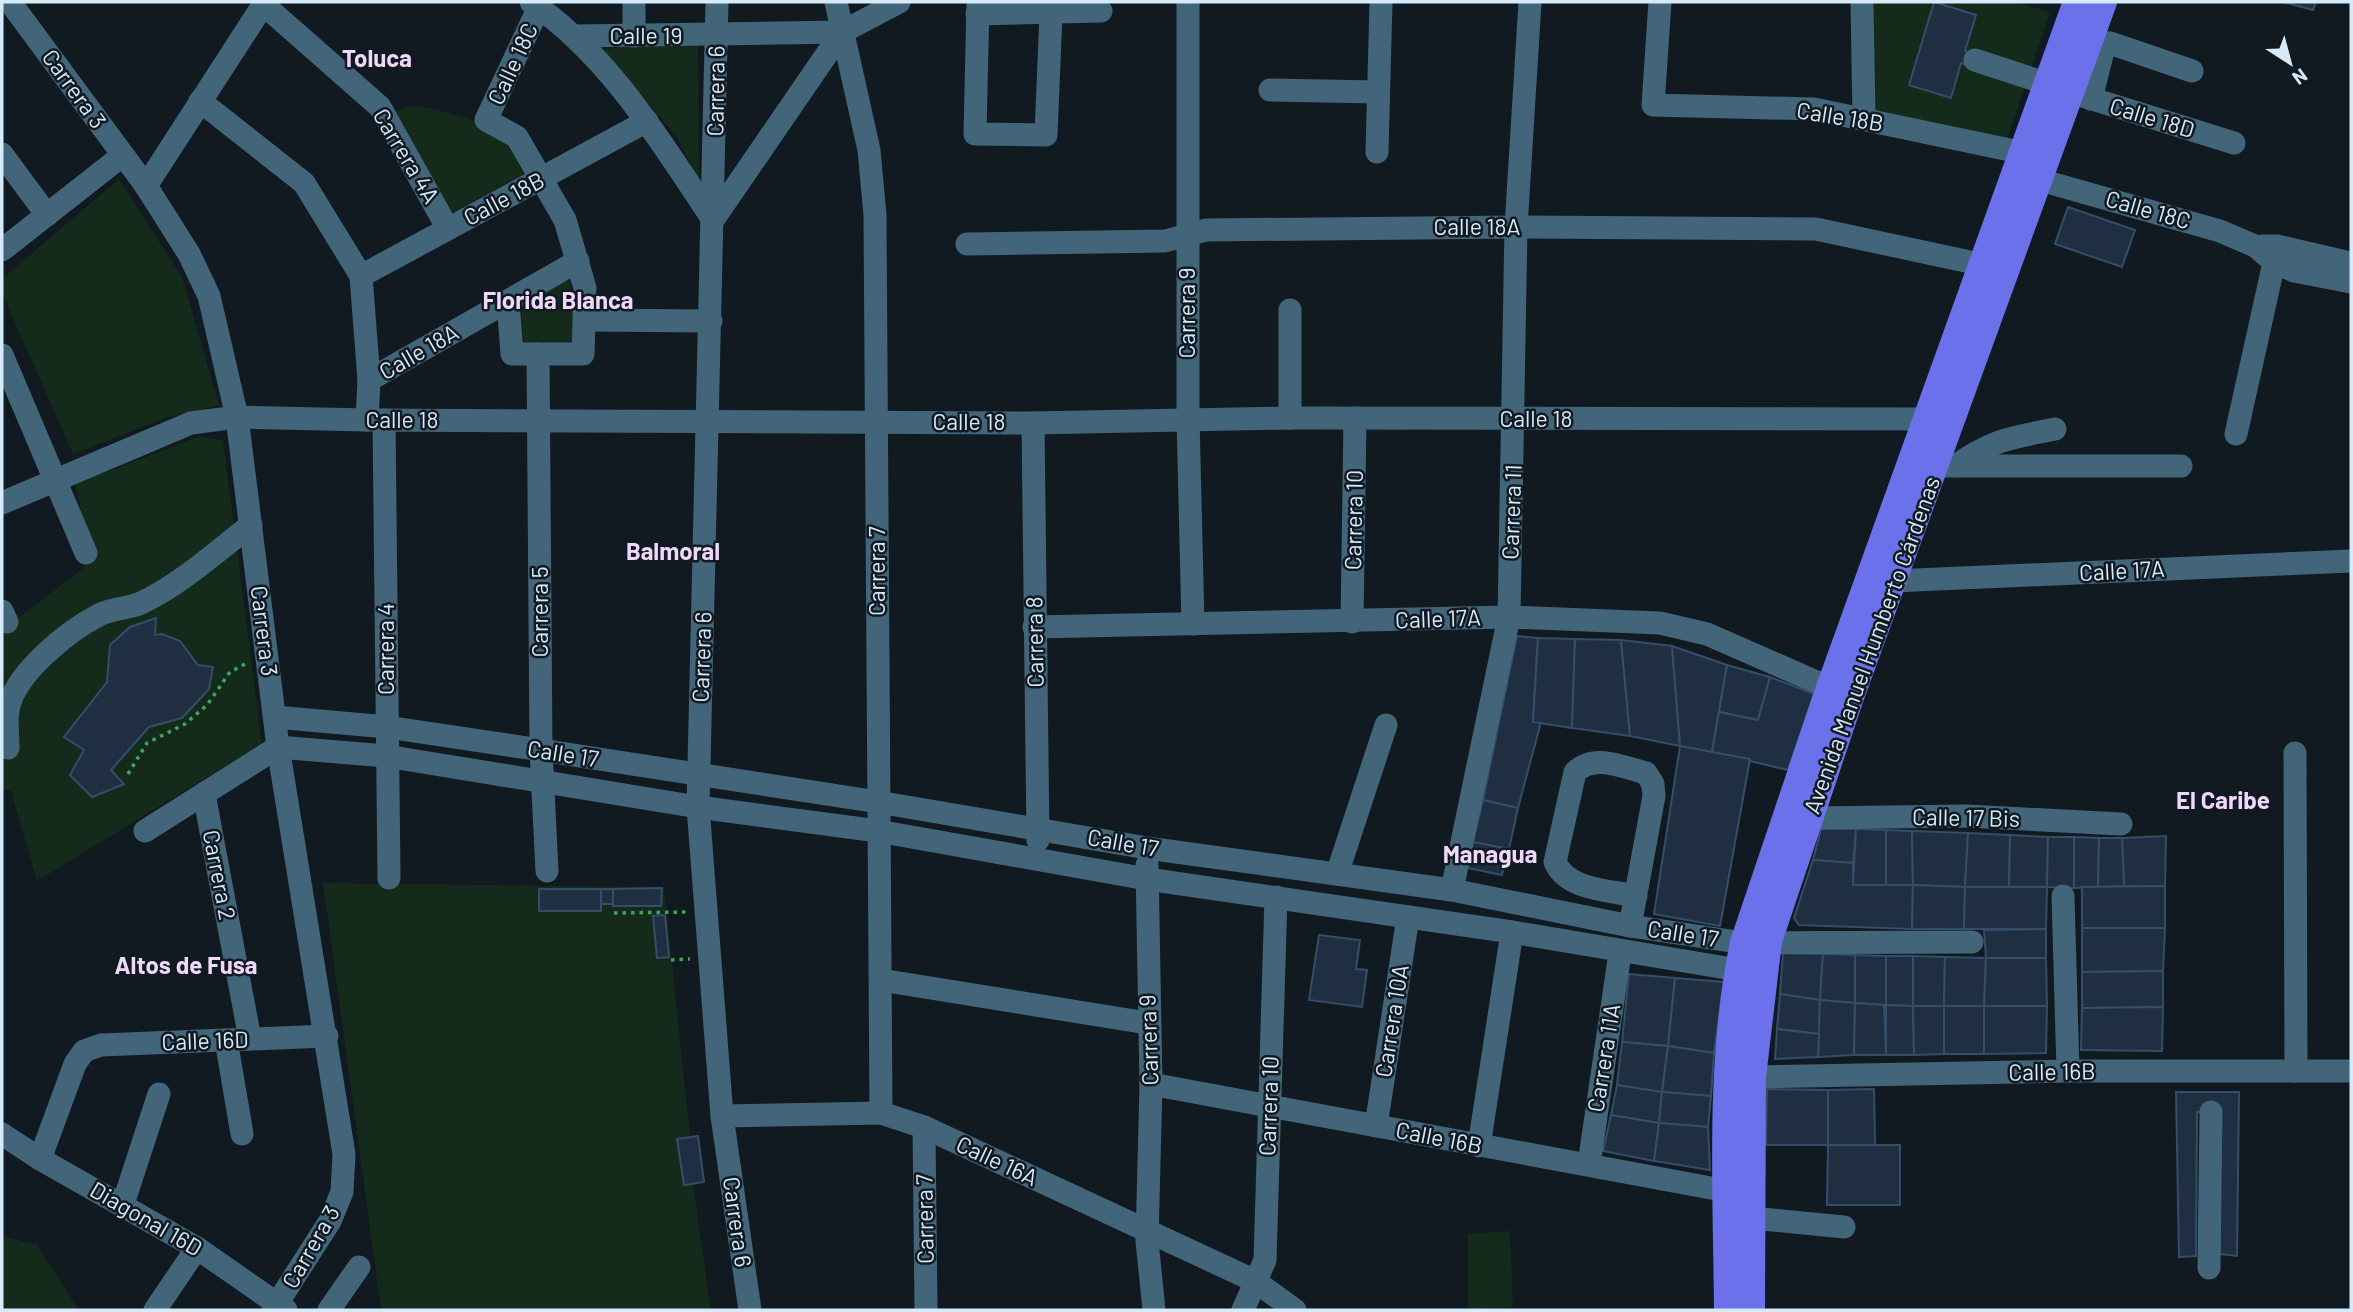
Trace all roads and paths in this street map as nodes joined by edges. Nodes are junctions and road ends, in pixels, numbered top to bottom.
1 (10, 2) edge
2 (635, 2) edge
3 (718, 2) edge
4 (836, 2) edge
5 (899, 2) edge
6 (1188, 2) edge
7 (1381, 2) edge
8 (1530, 2) edge
9 (1660, 2) edge
10 (1862, 2) edge
11 (2077, 2) edge
12 (2103, 2) edge
13 (264, 3) edge
14 (535, 4) edge
15 (977, 8) edge
16 (1101, 12) dead end
17 (1051, 14) junction
18 (842, 32) junction
19 (576, 36) junction
20 (634, 36) junction
21 (717, 36) junction
22 (1975, 60) dead end
23 (2192, 71) dead end
24 (1270, 90) dead end
25 (1378, 92) junction
26 (2069, 92) junction
27 (200, 101) junction
28 (1864, 119) junction
29 (647, 121) junction
30 (2234, 143) dead end
31 (1377, 152) dead end
32 (2024, 153) junction
33 (2, 154) edge
34 (123, 155) junction
35 (542, 178) junction
36 (2040, 180) junction
37 (146, 186) junction
38 (47, 215) junction
39 (713, 220) junction
40 (1516, 227) junction
41 (448, 229) junction
42 (1186, 236) junction
43 (967, 244) dead end
44 (2, 250) edge
45 (2268, 251) junction
46 (578, 261) junction
47 (1984, 265) junction
48 (361, 276) junction
49 (2351, 277) edge
50 (508, 301) junction
51 (1290, 310) dead end
52 (585, 320) junction
53 (711, 321) junction
54 (538, 354) junction
55 (2, 355) edge
56 (369, 380) junction
57 (237, 417) junction
58 (1188, 418) junction
59 (1290, 418) junction
60 (1355, 418) junction
61 (1514, 419) junction
62 (1940, 419) junction
63 (376, 420) junction
64 (538, 421) junction
65 (708, 421) junction
66 (876, 422) junction
67 (1033, 423) junction
68 (2055, 429) dead end
69 (2236, 434) dead end
70 (1945, 466) junction
71 (2181, 466) dead end
72 (57, 480) junction
73 (2, 503) edge
74 (251, 525) junction
75 (86, 553) dead end
76 (2351, 561) edge
77 (1893, 581) junction
78 (1509, 617) junction
79 (1352, 622) junction
80 (1194, 624) junction
81 (1034, 627) junction
82 (268, 658) junction
83 (1830, 688) junction
84 (275, 717) junction
85 (1386, 725) dead end
86 (387, 727) junction
87 (278, 747) junction
88 (8, 748) dead end
89 (541, 750) junction
90 (2295, 753) dead end
91 (386, 756) junction
92 (128, 774) dead end
93 (699, 776) junction
94 (542, 780) junction
95 (204, 794) junction
96 (878, 802) junction
97 (698, 807) junction
98 (1811, 818) junction
99 (2122, 824) dead end
100 (1037, 828) junction
101 (145, 831) dead end
102 (878, 831) junction
103 (1147, 848) junction
104 (1038, 861) junction
105 (547, 871) dead end
106 (1337, 874) junction
107 (388, 878) dead end
108 (1146, 879) junction
109 (1452, 890) junction
110 (1636, 896) junction
111 (2063, 896) dead end
112 (1276, 897) junction
113 (706, 911) junction
114 (614, 913) dead end
115 (1408, 917) junction
116 (1630, 926) junction
117 (1511, 932) junction
118 (1756, 942) junction
119 (1972, 942) dead end
120 (1620, 953) junction
121 (1750, 970) junction
122 (881, 981) junction
123 (1147, 1023) junction
124 (327, 1036) junction
125 (250, 1039) junction
126 (226, 1040) junction
127 (2068, 1071) junction
128 (2295, 1071) junction
129 (2351, 1071) edge
130 (1752, 1077) junction
131 (1151, 1084) junction
132 (159, 1094) dead end
133 (1268, 1104) junction
134 (2211, 1112) dead end
135 (881, 1113) junction
136 (722, 1116) junction
137 (1376, 1126) junction
138 (923, 1127) junction
139 (2, 1134) edge
140 (242, 1134) dead end
141 (1479, 1146) junction
142 (40, 1159) junction
143 (1588, 1164) junction
144 (1727, 1191) junction
145 (123, 1205) junction
146 (1752, 1218) junction
147 (1844, 1227) dead end
148 (1149, 1232) junction
149 (197, 1248) junction
150 (359, 1267) dead end
151 (2209, 1268) dead end
152 (1255, 1281) junction
153 (279, 1308) edge
154 (155, 1310) edge
155 (329, 1310) edge
156 (750, 1310) edge
157 (927, 1310) edge
158 (1154, 1310) edge
159 (1244, 1310) edge
160 (1295, 1310) edge
161 (1728, 1310) edge
162 (1751, 1310) edge

1 - 34 street, Carrera 3
2 - 20 street
3 - 21 street, Carrera 6
4 - 18 street, Carrera 7
5 - 18 street, Calle 19
6 - 42 street, Carrera 9
7 - 25 street
8 - 40 street, Carrera 11
9 - 28 street, Calle 18B
10 - 28 street
11 - 26 main road, Avenida Manuel Humberto Cárdenas
12 - 26 main road, Avenida Manuel Humberto Cárdenas
13 - 27 street
13 - 41 street, Carrera 4A
14 - 19 street
14 - 35 street, Calle 18C
15 - 17 street
15 - 17 street
16 - 17 street
18 - 21 street, Calle 19
18 - 39 street, Calle 19
18 - 66 street, Carrera 7
19 - 20 street, Calle 19
19 - 29 street
20 - 21 street, Calle 19
21 - 39 street, Carrera 6
22 - 26 street, Calle 18D
23 - 26 street
24 - 25 street
25 - 31 street
26 - 30 street, Calle 18D
26 - 32 main road, Avenida Manuel Humberto Cárdenas
26 - 36 main road, Avenida Manuel Humberto Cárdenas
27 - 37 street
27 - 48 street, Carrera 4
28 - 32 street, Calle 18B
29 - 35 street, Calle 18B
29 - 39 street
32 - 47 main road, Avenida Manuel Humberto Cárdenas
33 - 38 street
34 - 37 street, Carrera 3
34 - 38 street
35 - 41 street, Calle 18B
35 - 46 street
36 - 45 street, Calle 18C
36 - 62 main road, Avenida Manuel Humberto Cárdenas
37 - 57 street, Carrera 3
38 - 44 street
39 - 53 street, Carrera 6
40 - 42 street, Calle 18A
40 - 47 street, Calle 18A
40 - 61 street, Carrera 11
41 - 48 street, Calle 18B
42 - 43 street, Calle 18A
42 - 58 street, Carrera 9
45 - 49 street, Calle 18C
45 - 69 street
46 - 50 street, Calle 18A
46 - 52 street
47 - 62 main road, Avenida Manuel Humberto Cárdenas
48 - 56 street, Carrera 4
50 - 54 street
50 - 56 street, Calle 18A
51 - 59 street
52 - 53 street
52 - 54 street
53 - 65 street, Carrera 6
54 - 64 street, Carrera 5
55 - 72 street
56 - 63 street, Carrera 4
57 - 63 street, Calle 18
57 - 72 street, Calle 18
57 - 74 street, Carrera 3
58 - 59 street, Calle 18
58 - 67 street, Calle 18
58 - 80 street, Carrera 9
59 - 60 street, Calle 18
60 - 61 street, Calle 18
60 - 79 street, Carrera 10
61 - 62 street, Calle 18
61 - 78 street, Carrera 11
62 - 70 main road, Avenida Manuel Humberto Cárdenas
62 - 83 main road, Avenida Manuel Humberto Cárdenas
63 - 64 street, Calle 18
63 - 86 street, Carrera 4
64 - 65 street, Calle 18
64 - 89 street, Carrera 5
65 - 66 street, Calle 18
65 - 93 street, Carrera 6
66 - 67 street, Calle 18
66 - 96 street, Carrera 7
67 - 81 street, Carrera 8
68 - 70 street
70 - 71 street
70 - 77 main road, Avenida Manuel Humberto Cárdenas
72 - 73 street, Calle 18
72 - 75 street
74 - 82 street, Carrera 3
74 - 88 street
76 - 77 street, Calle 17A
77 - 98 main road, Avenida Manuel Humberto Cárdenas
78 - 79 street, Calle 17A
78 - 83 street, Calle 17A
78 - 109 street, Carrera 11
79 - 80 street, Calle 17A
80 - 81 street, Calle 17A
81 - 100 street, Carrera 8
82 - 84 street, Carrera 3
82 - 92 path
83 - 118 main road, Avenida Manuel Humberto Cárdenas
84 - 86 street, Calle 17
84 - 87 street, Carrera 3
85 - 106 street
86 - 89 street, Calle 17
86 - 91 street, Carrera 4
87 - 91 street, Calle 17
87 - 95 street
87 - 124 street, Carrera 3
89 - 93 street, Calle 17
89 - 94 street, Carrera 5
90 - 128 street
91 - 94 street, Calle 17
91 - 107 street, Carrera 4
93 - 96 street, Calle 17
93 - 97 street, Carrera 6
94 - 97 street, Calle 17
94 - 105 street, Carrera 5
95 - 101 street
95 - 125 street, Carrera 2
96 - 100 street, Calle 17
96 - 102 street, Carrera 7
97 - 102 street, Calle 17
97 - 113 street, Carrera 6
98 - 99 street, Calle 17 Bis
98 - 118 main road, Avenida Manuel Humberto Cárdenas
100 - 103 street, Calle 17
100 - 104 street, Carrera 8
102 - 104 street, Calle 17
102 - 122 street, Carrera 7
103 - 106 street, Calle 17
103 - 108 street, Carrera 9
104 - 108 street, Calle 17
106 - 109 street, Calle 17
108 - 112 street, Calle 17
108 - 123 street, Carrera 9
109 - 116 street, Calle 17
110 - 110 street
110 - 116 street
111 - 127 street
112 - 115 street, Calle 17
112 - 133 street, Carrera 10
113 - 114 path
113 - 136 street, Carrera 6
115 - 117 street, Calle 17
115 - 137 street, Carrera 10A
116 - 118 street, Calle 17
117 - 120 street, Calle 17
117 - 141 street
118 - 119 street, Calle 17
118 - 121 main road, Avenida Manuel Humberto Cárdenas
120 - 121 street, Calle 17
120 - 143 street, Carrera 11A
121 - 130 main road, Avenida Manuel Humberto Cárdenas
121 - 144 main road, Avenida Manuel Humberto Cárdenas
122 - 123 street
122 - 135 street, Carrera 7
123 - 131 street, Carrera 9
124 - 125 street, Calle 16D
124 - 153 street, Carrera 3
125 - 126 street, Calle 16D
126 - 140 street
126 - 142 street, Calle 16D
127 - 128 street, Calle 16B
127 - 130 street, Calle 16B
128 - 129 street, Calle 16B
130 - 146 main road, Avenida Manuel Humberto Cárdenas
131 - 133 street, Calle 16B
131 - 148 street, Carrera 9
132 - 145 street
133 - 137 street, Calle 16B
133 - 152 street, Carrera 10
134 - 151 street
135 - 136 street, Calle 16A
135 - 138 street, Calle 16A
136 - 156 street, Carrera 6
137 - 141 street, Calle 16B
138 - 148 street, Calle 16A
138 - 157 street, Carrera 7
139 - 142 street, Diagonal 16D
141 - 143 street, Calle 16B
142 - 145 street, Diagonal 16D
143 - 144 street, Calle 16B
144 - 161 main road, Avenida Manuel Humberto Cárdenas
145 - 149 street, Diagonal 16D
146 - 147 street
146 - 162 main road, Avenida Manuel Humberto Cárdenas
148 - 152 street, Calle 16A
148 - 158 street, Carrera 9
149 - 153 street, Diagonal 16D
149 - 154 street
150 - 155 street
152 - 159 street, Carrera 10
152 - 160 street, Calle 16A

